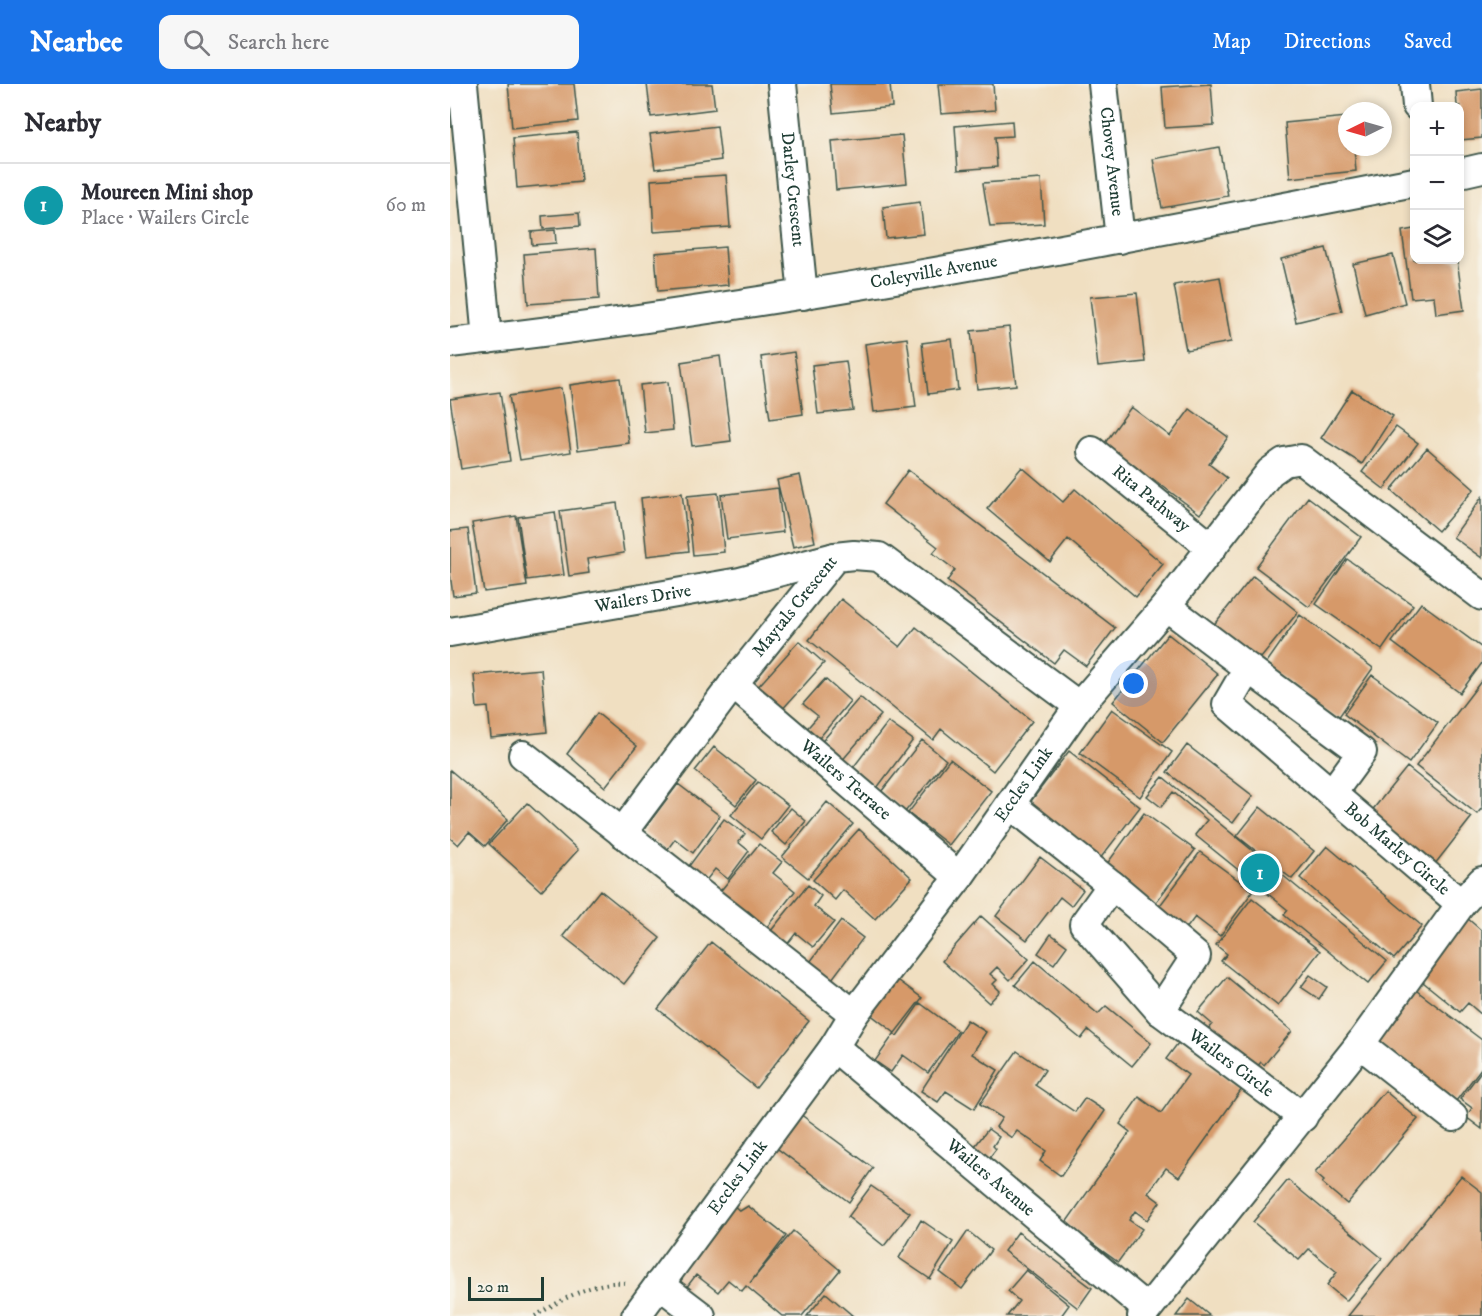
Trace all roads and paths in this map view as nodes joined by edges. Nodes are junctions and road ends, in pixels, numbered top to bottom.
1 (463, 84) edge
2 (782, 84) edge
3 (1103, 84) edge
4 (1415, 84) edge
5 (1417, 102) edge
6 (1482, 168) edge
7 (1464, 172) edge
8 (1410, 183) edge
9 (1120, 239) junction
10 (803, 295) junction
11 (488, 339) junction
12 (450, 344) edge
13 (1092, 451) dead end
14 (1212, 548) junction
15 (835, 557) junction
16 (1482, 596) edge
17 (1166, 606) junction
18 (450, 632) edge
19 (1248, 668) junction
20 (733, 684) junction
21 (1079, 706) junction
22 (523, 755) dead end
23 (1332, 793) junction
24 (1010, 804) junction
25 (622, 833) junction
26 (959, 877) junction
27 (1112, 885) junction
28 (1473, 897) edge
29 (1160, 1011) junction
30 (854, 1014) junction
31 (1360, 1044) junction
32 (834, 1047) junction
33 (1302, 1117) junction
34 (1453, 1117) dead end
35 (649, 1298) edge
36 (1145, 1312) edge
37 (535, 1316) edge
38 (700, 1316) edge

1 - 11 street
2 - 10 street, Darley Crescent
3 - 9 street, Chovey Avenue
4 - 5 street
6 - 7 street
8 - 9 street, Coleyville Avenue
9 - 10 street, Coleyville Avenue
10 - 11 street, Coleyville Avenue
11 - 12 street, Coleyville Avenue
13 - 14 street, Rita Pathway
14 - 16 street, Eccles Link
14 - 17 street, Eccles Link
15 - 18 street, Wailers Drive
15 - 20 street, Maytals Crescent
15 - 21 street, Maytals Crescent
17 - 19 street, Bob Marley Circle
17 - 21 street, Eccles Link
19 - 23 street, Bob Marley Circle
19 - 23 street, Bob Marley Circle
20 - 25 street, Maytals Crescent
20 - 26 street, Wailers Terrace
21 - 24 street, Eccles Link
22 - 25 street
23 - 28 street, Bob Marley Circle
24 - 26 street, Eccles Link
24 - 27 street
25 - 30 street
26 - 30 street, Eccles Link
27 - 29 street, Wailers Circle
27 - 29 street
28 - 31 street
29 - 33 street, Wailers Circle
30 - 32 street, Eccles Link
31 - 33 street
31 - 34 street
32 - 35 street, Eccles Link
32 - 36 street, Wailers Avenue
33 - 36 street
35 - 37 path
35 - 38 street

